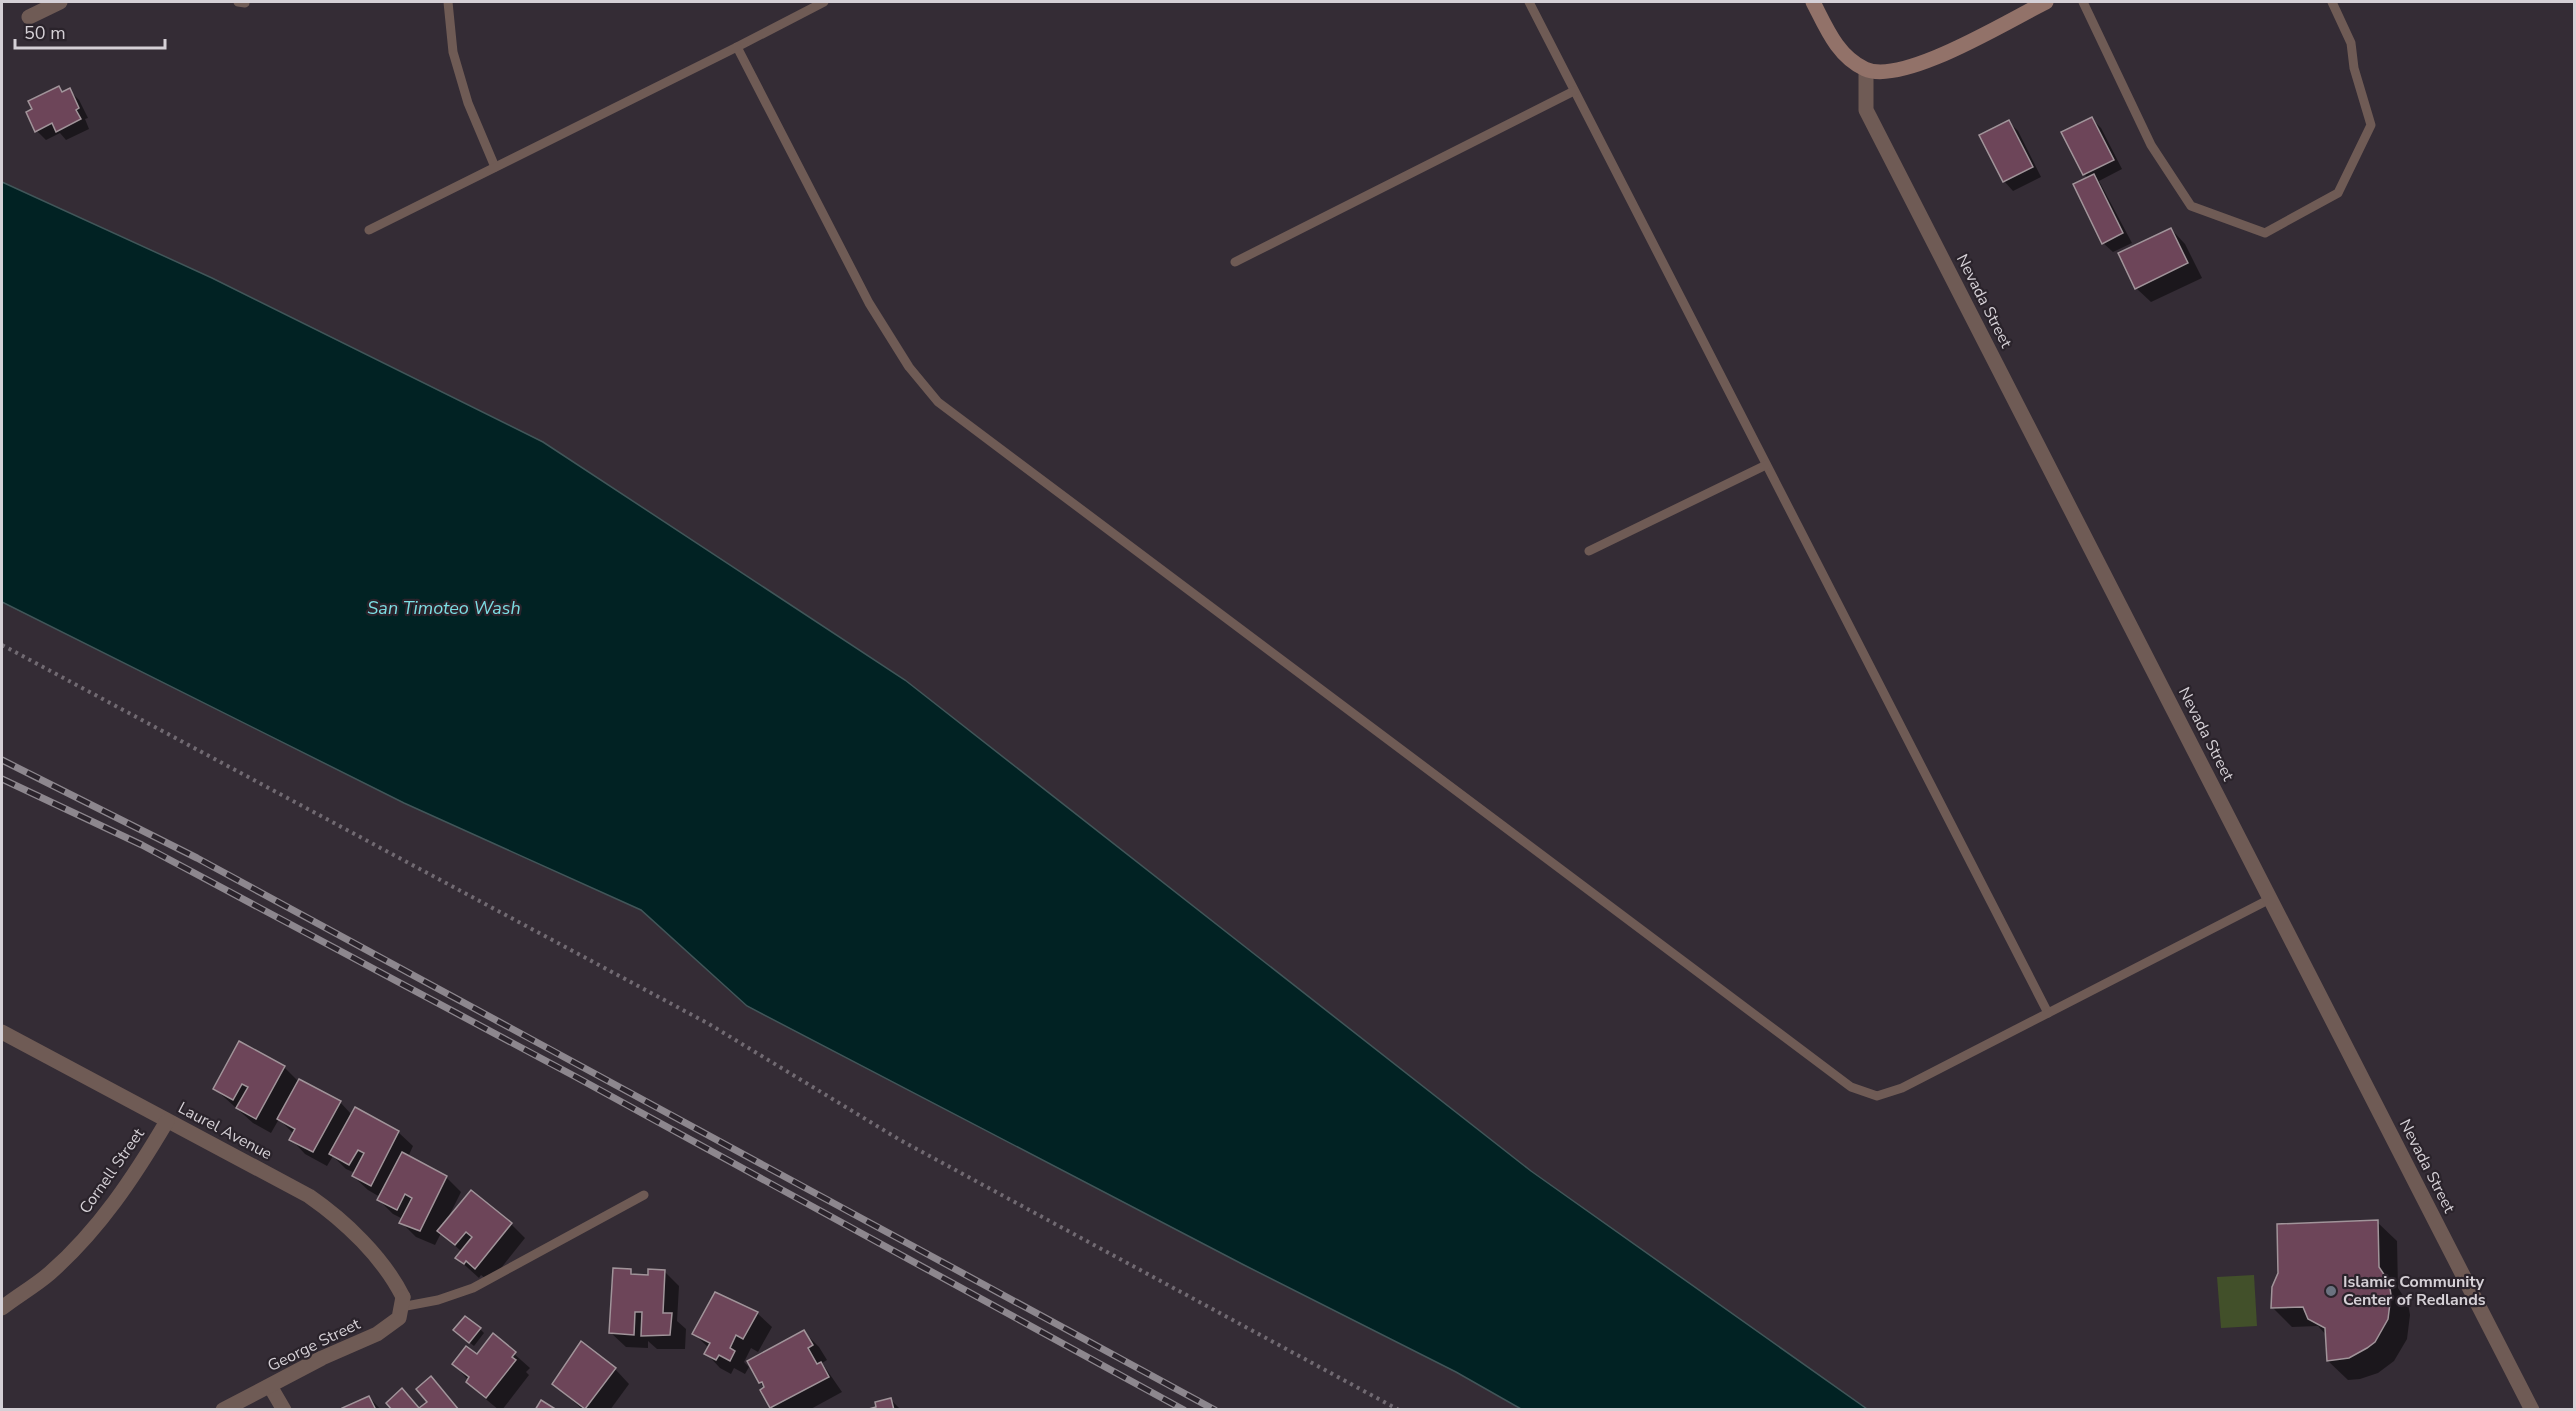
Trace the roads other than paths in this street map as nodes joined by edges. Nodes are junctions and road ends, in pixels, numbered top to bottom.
1 (60, 2) edge
2 (448, 2) edge
3 (824, 2) edge
4 (1529, 2) edge
5 (1813, 2) edge
6 (2046, 2) edge
7 (2083, 2) edge
8 (2332, 2) edge
9 (29, 17) dead end
10 (737, 47) junction
11 (1866, 70) junction
12 (1574, 91) junction
13 (495, 167) junction
14 (369, 230) dead end
15 (1235, 262) dead end
16 (1766, 465) junction
17 (1589, 551) dead end
18 (2270, 899) junction
19 (2048, 1013) junction
20 (2, 1032) edge
21 (167, 1121) junction
22 (644, 1195) dead end
23 (402, 1302) junction
24 (2, 1308) edge
25 (270, 1386) junction
26 (224, 1410) edge
27 (284, 1410) edge
28 (2532, 1410) edge

1 - 9 street
2 - 13 lane
3 - 10 lane
4 - 12 lane
5 - 11 main road
6 - 11 main road
7 - 8 lane
10 - 13 lane
10 - 19 lane
11 - 18 street, Nevada Street
12 - 15 lane
12 - 16 lane
13 - 14 lane
16 - 17 lane
16 - 19 lane
18 - 19 lane
18 - 28 street, Nevada Street
20 - 21 street, Laurel Avenue
21 - 23 street, Laurel Avenue
21 - 24 street, Cornell Street
22 - 23 lane
23 - 25 street, George Street
25 - 26 street, George Street
25 - 27 street

